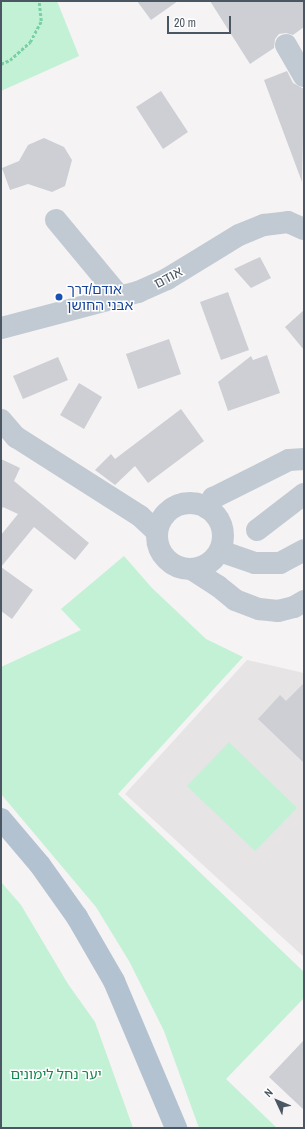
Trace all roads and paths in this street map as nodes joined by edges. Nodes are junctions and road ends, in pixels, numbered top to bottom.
1 (39, 1) edge
2 (286, 45) dead end
3 (1, 64) edge
4 (304, 76) edge
5 (56, 220) dead end
6 (304, 230) edge
7 (120, 297) junction
8 (1, 328) edge
9 (1, 420) edge
10 (304, 459) edge
11 (304, 494) edge
12 (207, 508) junction
13 (257, 530) dead end
14 (157, 532) junction
15 (304, 550) edge
16 (220, 551) junction
17 (193, 570) junction
18 (304, 601) edge
19 (1, 819) edge
20 (176, 1128) edge

1 - 3 path
2 - 4 street
5 - 7 street
6 - 7 street, אודם
7 - 8 street, אודם
9 - 14 street
10 - 12 street
11 - 13 street
12 - 14 street
12 - 16 street
14 - 17 street
15 - 16 street
16 - 17 street
17 - 18 street
19 - 20 main road

